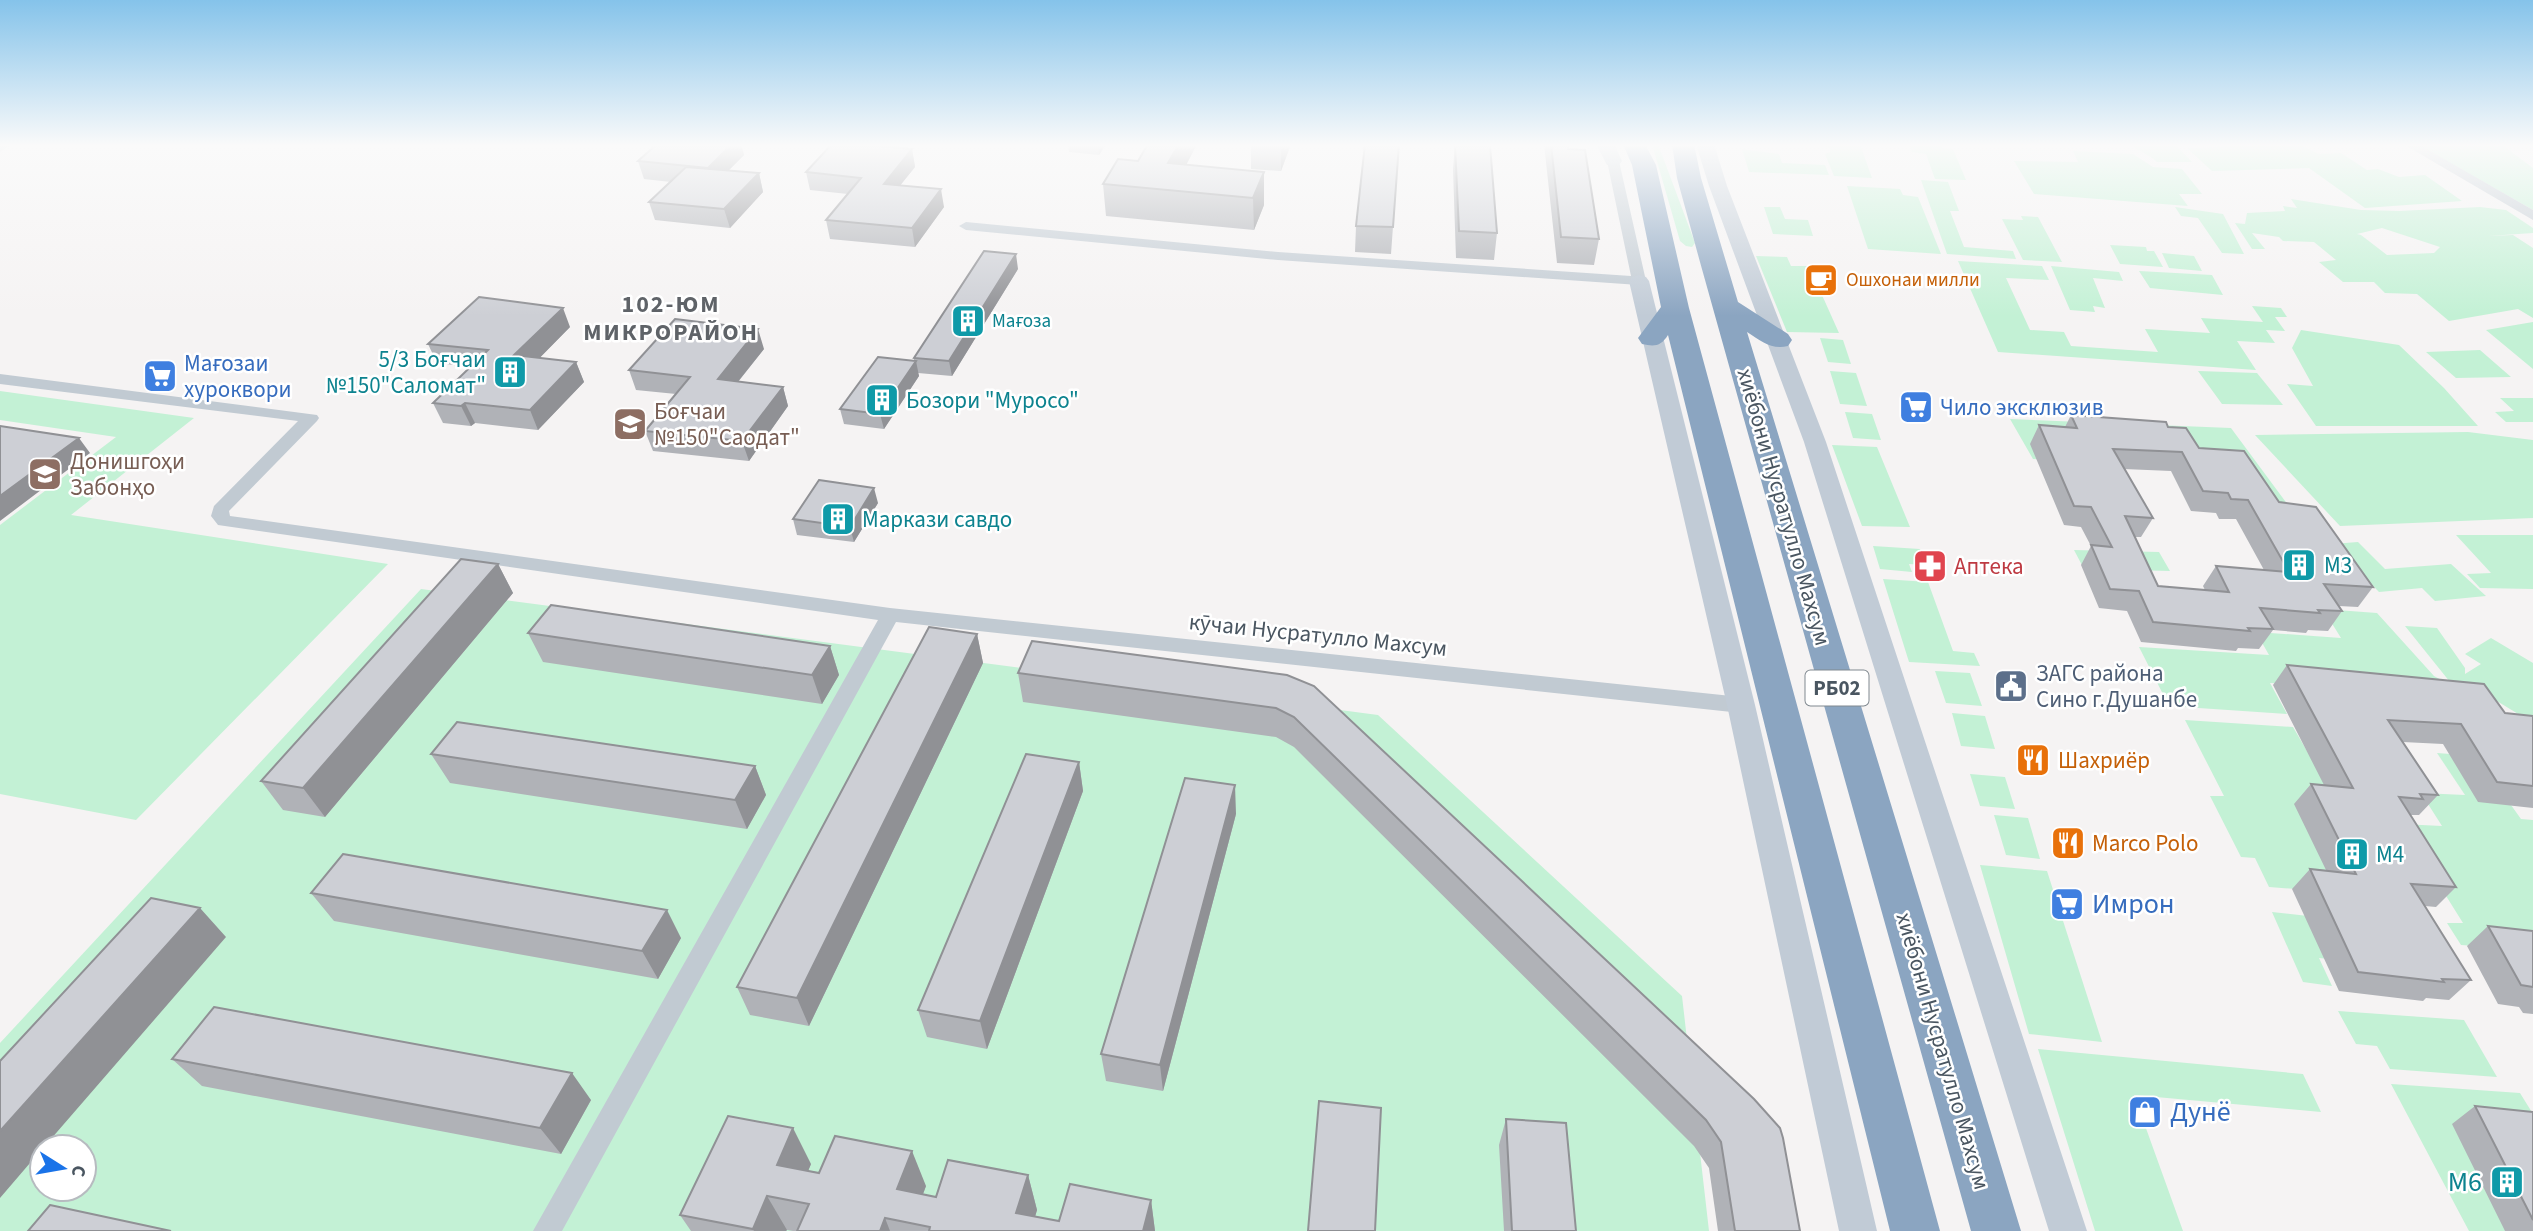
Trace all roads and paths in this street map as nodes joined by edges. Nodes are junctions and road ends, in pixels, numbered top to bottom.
1 (1626, 201) edge
2 (1652, 201) edge
3 (1696, 201) edge
4 (1724, 201) edge
5 (2508, 201) edge
6 (2533, 216) edge
7 (966, 226) dead end
8 (1639, 281) junction
9 (1726, 306) junction
10 (1675, 309) junction
11 (1652, 338) junction
12 (1778, 340) junction
13 (0, 379) edge
14 (890, 615) junction
15 (1741, 705) junction
16 (547, 1231) edge
17 (1858, 1231) edge
18 (1915, 1231) edge
19 (1996, 1231) edge
20 (2068, 1231) edge

1 - 8 street
2 - 10 highway, РБ02
3 - 9 highway, хиёбони Нусратулло Махсум / РБ02
4 - 12 street
5 - 6 street
7 - 8 street
8 - 11 street
9 - 12 highway
9 - 19 highway, хиёбони Нусратулло Махсум / РБ02
10 - 11 highway
10 - 18 highway, РБ02
11 - 15 street
12 - 20 street
13 - 14 street, кӯчаи Нусратулло Махсум
14 - 15 street, кӯчаи Нусратулло Махсум
14 - 16 street
15 - 17 street

